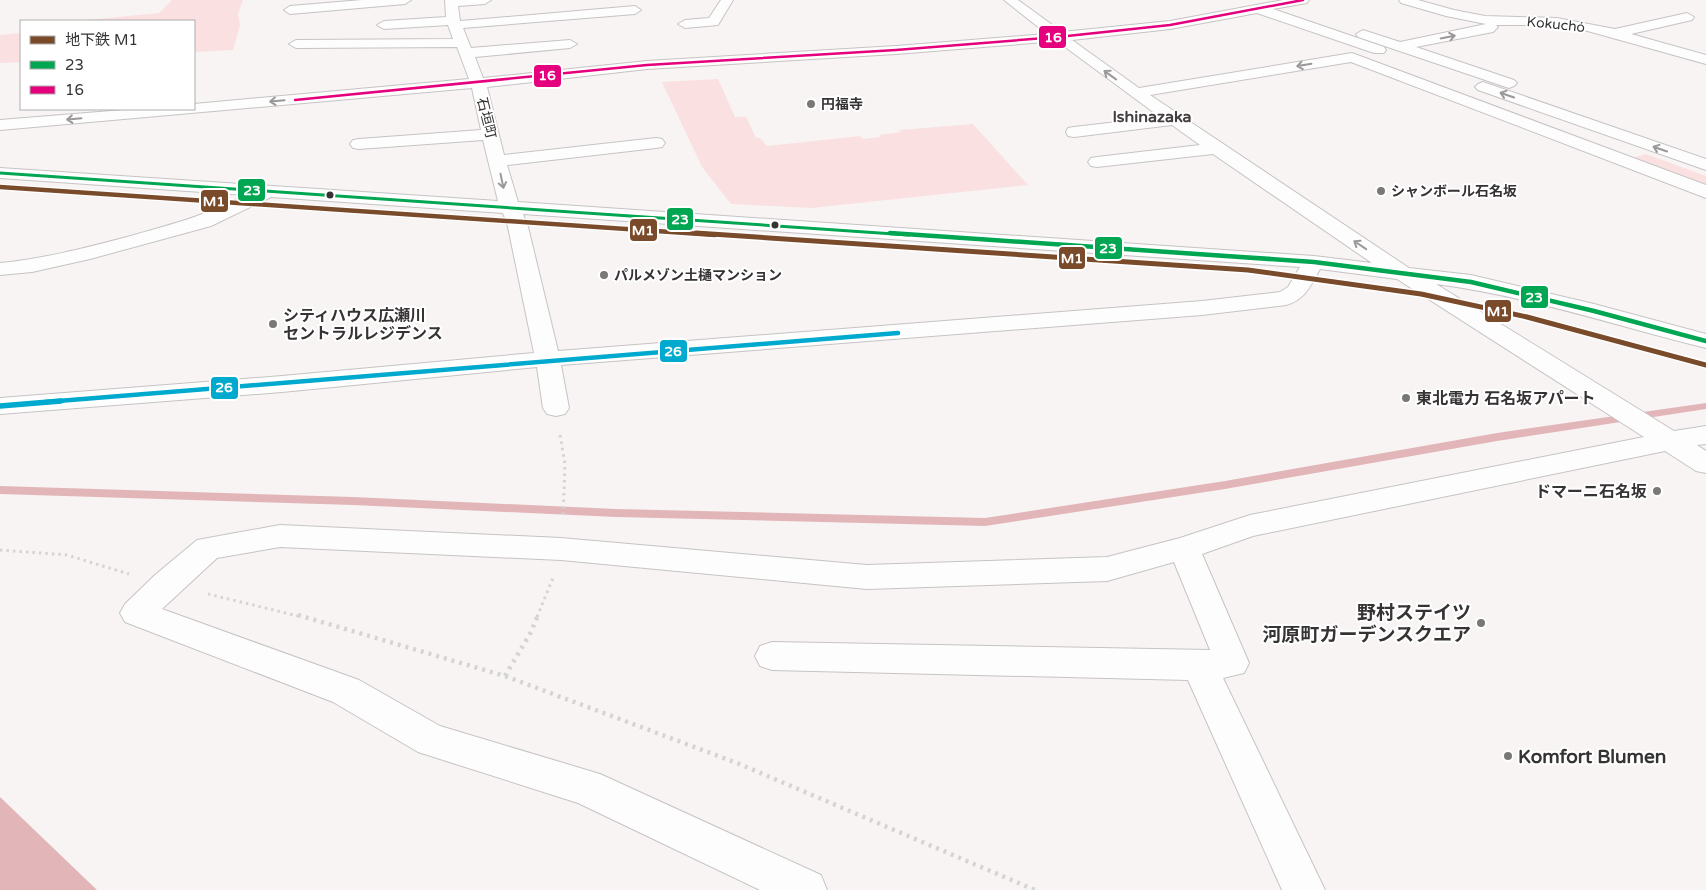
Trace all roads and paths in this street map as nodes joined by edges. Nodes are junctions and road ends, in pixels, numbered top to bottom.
1 (405, 0) edge
2 (485, 0) edge
3 (727, 0) edge
4 (1010, 0) edge
5 (1234, 0) edge
6 (1303, 0) edge
7 (1407, 0) edge
8 (451, 1) edge
9 (1260, 4) edge
10 (1277, 5) junction
11 (290, 10) dead end
12 (634, 10) dead end
13 (1688, 17) dead end
14 (1498, 22) junction
15 (454, 23) junction
16 (685, 24) dead end
17 (384, 25) dead end
18 (1613, 33) junction
19 (1058, 37) junction
20 (296, 44) dead end
21 (570, 44) dead end
22 (1400, 46) junction
23 (465, 48) junction
24 (1706, 60) edge
25 (478, 83) junction
26 (1136, 93) junction
27 (195, 109) edge
28 (45, 110) edge
29 (182, 110) edge
30 (1176, 120) junction
31 (32, 123) junction
32 (0, 125) edge
33 (1594, 126) junction
34 (1074, 132) dead end
35 (491, 134) junction
36 (1560, 136) junction
37 (656, 143) dead end
38 (359, 144) dead end
39 (1217, 148) junction
40 (1706, 150) edge
41 (498, 161) junction
42 (1096, 162) dead end
43 (1706, 165) edge
44 (0, 173) edge
45 (266, 192) junction
46 (1706, 192) edge
47 (510, 208) junction
48 (1314, 262) junction
49 (0, 269) edge
50 (1401, 272) junction
51 (1706, 341) edge
52 (548, 360) junction
53 (0, 406) edge
54 (556, 408) dead end
55 (1660, 435) junction
56 (1706, 435) edge
57 (565, 464) dead end
58 (1706, 464) edge
59 (562, 538) junction
60 (1184, 548) junction
61 (0, 550) edge
62 (166, 584) junction
63 (772, 656) dead end
64 (1199, 666) junction
65 (505, 676) junction
66 (806, 890) edge
67 (1035, 890) edge
68 (1304, 890) edge

1 - 11 street
2 - 8 street
3 - 16 street
4 - 19 street
5 - 9 street
6 - 10 street
7 - 14 street, Kokuchó
8 - 15 street, 石垣町
9 - 10 street
9 - 19 street
33 -> 9 street
10 - 22 street
12 - 15 street
13 - 18 street
14 - 18 street, Kokuchó
22 -> 14 street
15 - 17 street
15 - 23 street, 石垣町
18 - 24 street, Kokuchó
19 - 25 street
26 -> 19 street
20 - 23 street
21 - 23 street
22 - 40 street
23 - 25 street, 石垣町
25 -> 27 street
25 - 35 street, 石垣町
26 - 30 street
36 -> 26 street
28 - 31 street
29 -> 31 street
30 - 34 street
30 - 39 street
31 - 32 street
33 - 36 street
43 -> 33 street
35 - 38 street
35 - 41 street, 石垣町
36 - 46 street
37 - 41 street
39 - 42 street
50 -> 39 street
41 -> 47 street, 石垣町
44 - 45 street
45 - 47 street
45 - 49 street
47 - 48 street
47 - 52 street, 石垣町
48 - 50 street
48 - 52 street
50 - 51 street
50 - 55 street
52 - 53 street
52 - 54 street, 石垣町
55 - 56 street
55 - 58 street
55 - 60 street
57 - 59 path
59 - 60 street
59 - 62 street
59 - 65 path
60 - 64 street
61 - 62 path
62 - 65 path
62 - 66 street
63 - 64 street
64 - 68 street
65 - 67 path

